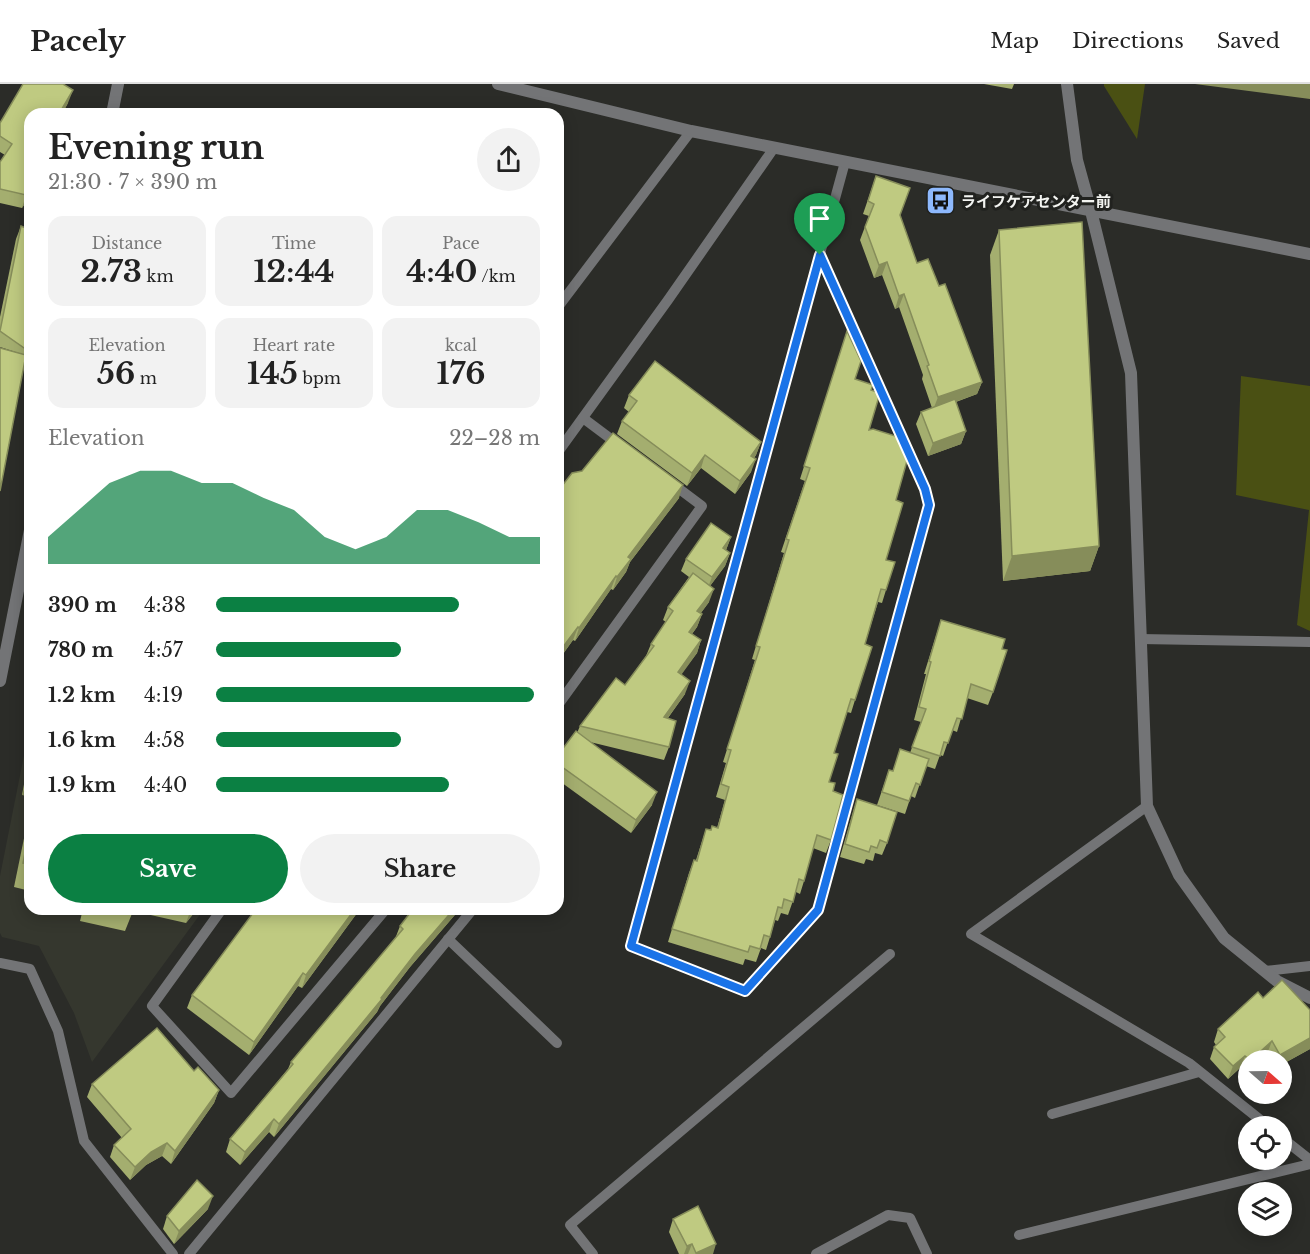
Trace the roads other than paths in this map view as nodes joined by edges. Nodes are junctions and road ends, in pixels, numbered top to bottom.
1 (118, 84) edge
2 (498, 84) edge
3 (1067, 84) edge
4 (113, 108) edge
5 (691, 131) junction
6 (774, 148) junction
7 (845, 162) junction
8 (1091, 211) junction
9 (1310, 254) edge
10 (820, 255) junction
11 (564, 299) edge
12 (583, 418) junction
13 (564, 444) edge
14 (629, 452) edge
15 (656, 472) edge
16 (24, 560) edge
17 (1140, 639) junction
18 (1310, 642) edge
19 (0, 681) edge
20 (564, 697) edge
21 (1147, 806) junction
22 (218, 915) edge
23 (381, 915) edge
24 (468, 915) edge
25 (448, 939) junction
26 (890, 954) dead end
27 (0, 963) edge
28 (1310, 966) edge
29 (1265, 972) junction
30 (1310, 998) edge
31 (557, 1043) dead end
32 (1199, 1072) junction
33 (1052, 1114) dead end
34 (1255, 1116) edge
35 (1292, 1146) edge
36 (1310, 1160) edge
37 (1310, 1164) edge
38 (1018, 1235) dead end
39 (174, 1254) edge
40 (189, 1254) edge
41 (593, 1254) edge
42 (816, 1254) edge
43 (927, 1254) edge

1 - 4 street
2 - 5 street
3 - 8 street
5 - 6 street
5 - 11 lane
6 - 7 street
6 - 12 lane
7 - 8 street
7 - 10 lane
8 - 9 street
8 - 17 street
10 - 10 lane
12 - 13 lane
12 - 14 lane
15 - 20 lane
16 - 19 street
17 - 18 lane
17 - 21 street
21 - 29 street
21 - 32 lane
22 - 23 lane
24 - 25 lane
25 - 31 lane
25 - 40 lane
26 - 41 lane
27 - 39 lane
28 - 29 lane
29 - 30 street
32 - 33 lane
32 - 34 lane
35 - 36 lane
37 - 38 lane
42 - 43 lane

